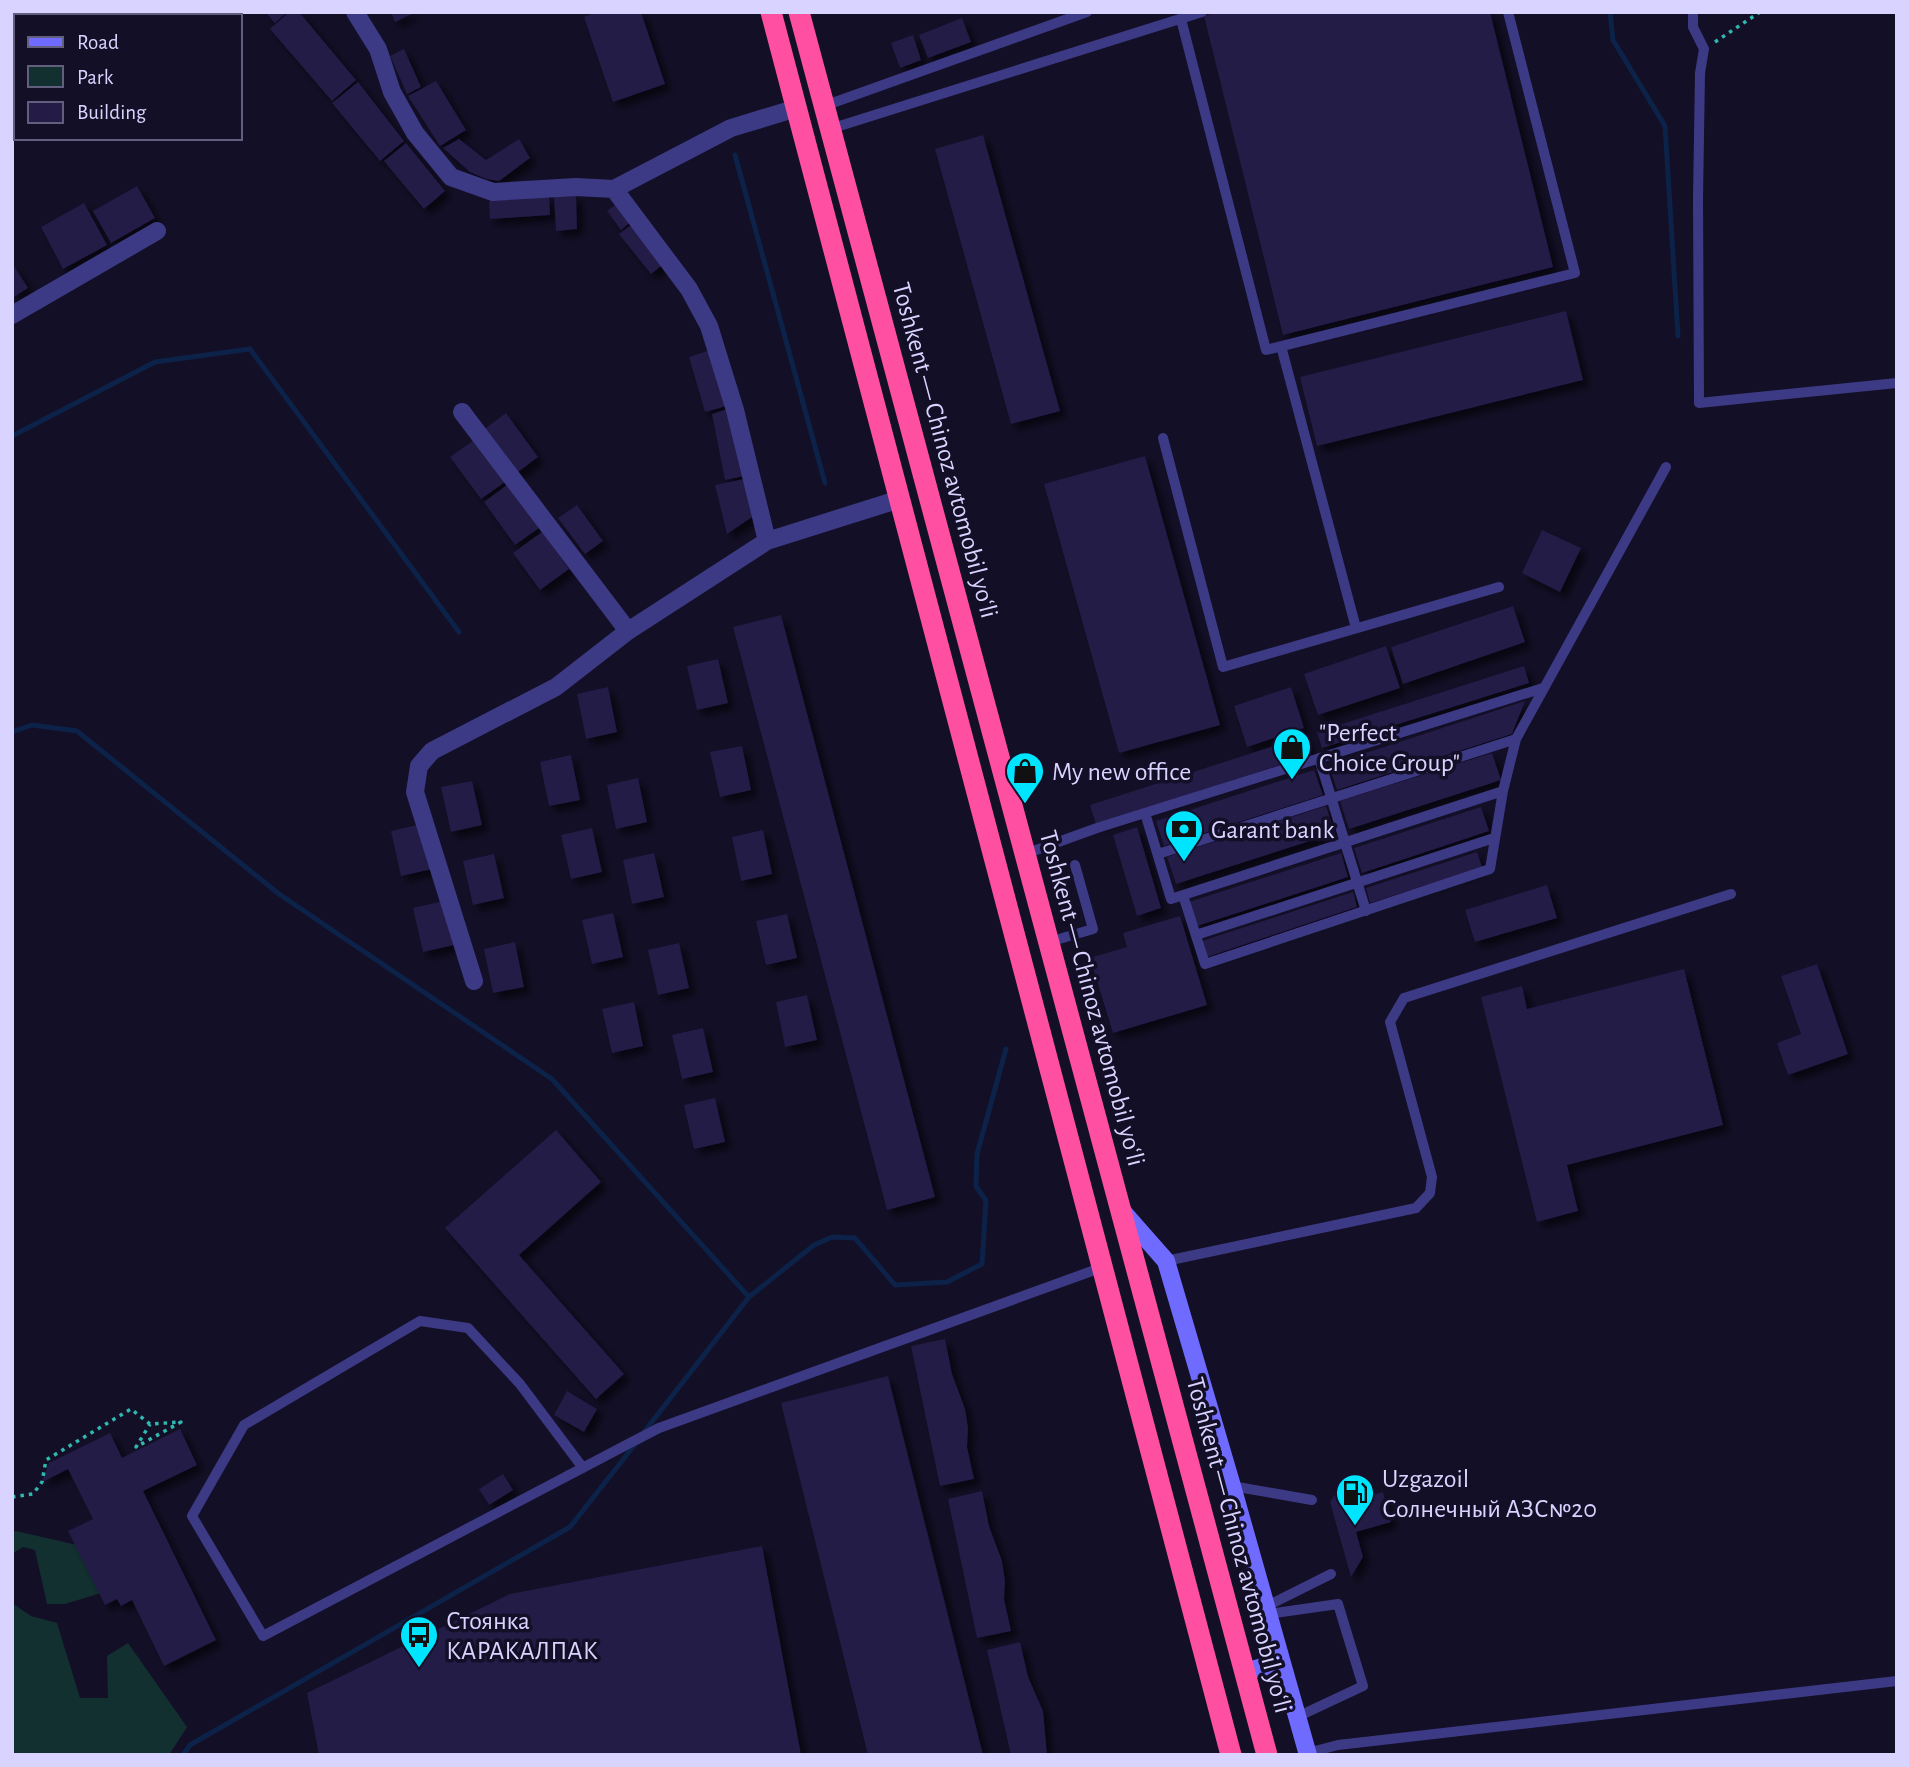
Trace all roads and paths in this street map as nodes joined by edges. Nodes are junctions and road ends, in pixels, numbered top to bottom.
1 (355, 12) edge
2 (771, 12) edge
3 (799, 12) edge
4 (1087, 12) edge
5 (1202, 12) edge
6 (1508, 12) edge
7 (1693, 12) edge
8 (1760, 12) edge
9 (1181, 19) junction
10 (1704, 49) junction
11 (824, 106) junction
12 (797, 108) junction
13 (830, 129) junction
14 (614, 189) junction
15 (158, 232) dead end
16 (12, 315) edge
17 (1281, 346) junction
18 (1897, 383) edge
19 (462, 412) dead end
20 (1163, 438) dead end
21 (1666, 467) dead end
22 (900, 499) junction
23 (767, 541) junction
24 (1499, 586) dead end
25 (1356, 628) junction
26 (628, 631) junction
27 (1543, 688) junction
28 (1516, 739) junction
29 (1319, 758) junction
30 (1503, 791) junction
31 (1331, 798) junction
32 (1145, 813) junction
33 (1494, 838) junction
34 (1345, 842) junction
35 (1025, 854) junction
36 (1158, 854) junction
37 (1075, 865) dead end
38 (1357, 883) junction
39 (1731, 894) dead end
40 (1183, 895) junction
41 (1366, 911) junction
42 (1196, 935) junction
43 (1049, 942) junction
44 (474, 981) dead end
45 (1121, 1210) junction
46 (1166, 1261) junction
47 (1103, 1267) junction
48 (150, 1424) junction
49 (583, 1468) junction
50 (1232, 1486) junction
51 (12, 1497) edge
52 (1312, 1500) dead end
53 (1331, 1573) dead end
54 (1266, 1611) junction
55 (1239, 1650) junction
56 (1205, 1651) junction
57 (1280, 1661) junction
58 (1245, 1672) junction
59 (1897, 1681) edge
60 (1297, 1717) junction
61 (1308, 1754) edge
62 (1231, 1755) edge
63 (1267, 1755) edge

1 - 14 street
2 - 12 highway
3 - 11 highway, Toshkent — Chinoz avtomobil yoʻli
4 - 11 lane
5 - 9 lane
6 - 17 lane
7 - 10 lane
8 - 10 path
9 - 13 lane
9 - 17 lane
10 - 18 lane
11 - 13 highway, Toshkent — Chinoz avtomobil yoʻli
12 - 14 street
12 - 22 highway
13 - 35 highway, Toshkent — Chinoz avtomobil yoʻli
14 - 23 street
15 - 16 street
17 - 25 lane
19 - 26 street
20 - 25 lane
21 - 27 lane
22 - 23 street
22 - 47 highway
23 - 26 street
24 - 25 lane
26 - 44 street
27 - 28 lane
27 - 29 lane
28 - 30 lane
28 - 31 lane
29 - 31 lane
29 - 32 lane
30 - 33 lane
30 - 34 lane
31 - 34 lane
31 - 36 lane
32 - 35 lane
32 - 36 lane
33 - 38 lane
33 - 41 lane
34 - 38 lane
34 - 40 lane
35 - 43 highway, Toshkent — Chinoz avtomobil yoʻli
36 - 40 lane
37 - 43 lane
38 - 41 lane
38 - 42 lane
39 - 46 lane
40 - 42 lane
41 - 42 lane
43 - 45 highway, Toshkent — Chinoz avtomobil yoʻli
45 - 46 street
45 - 55 highway, Toshkent — Chinoz avtomobil yoʻli
46 - 50 street
47 - 49 lane
47 - 56 highway
48 - 48 path
48 - 51 path
49 - 49 lane
50 - 52 lane
50 - 54 street
53 - 54 lane
54 - 57 street
54 - 60 lane
55 - 56 highway
55 - 58 highway, Toshkent — Chinoz avtomobil yoʻli
56 - 62 highway
57 - 58 street
57 - 60 street
58 - 63 highway, Toshkent — Chinoz avtomobil yoʻli
59 - 61 lane
60 - 61 street

